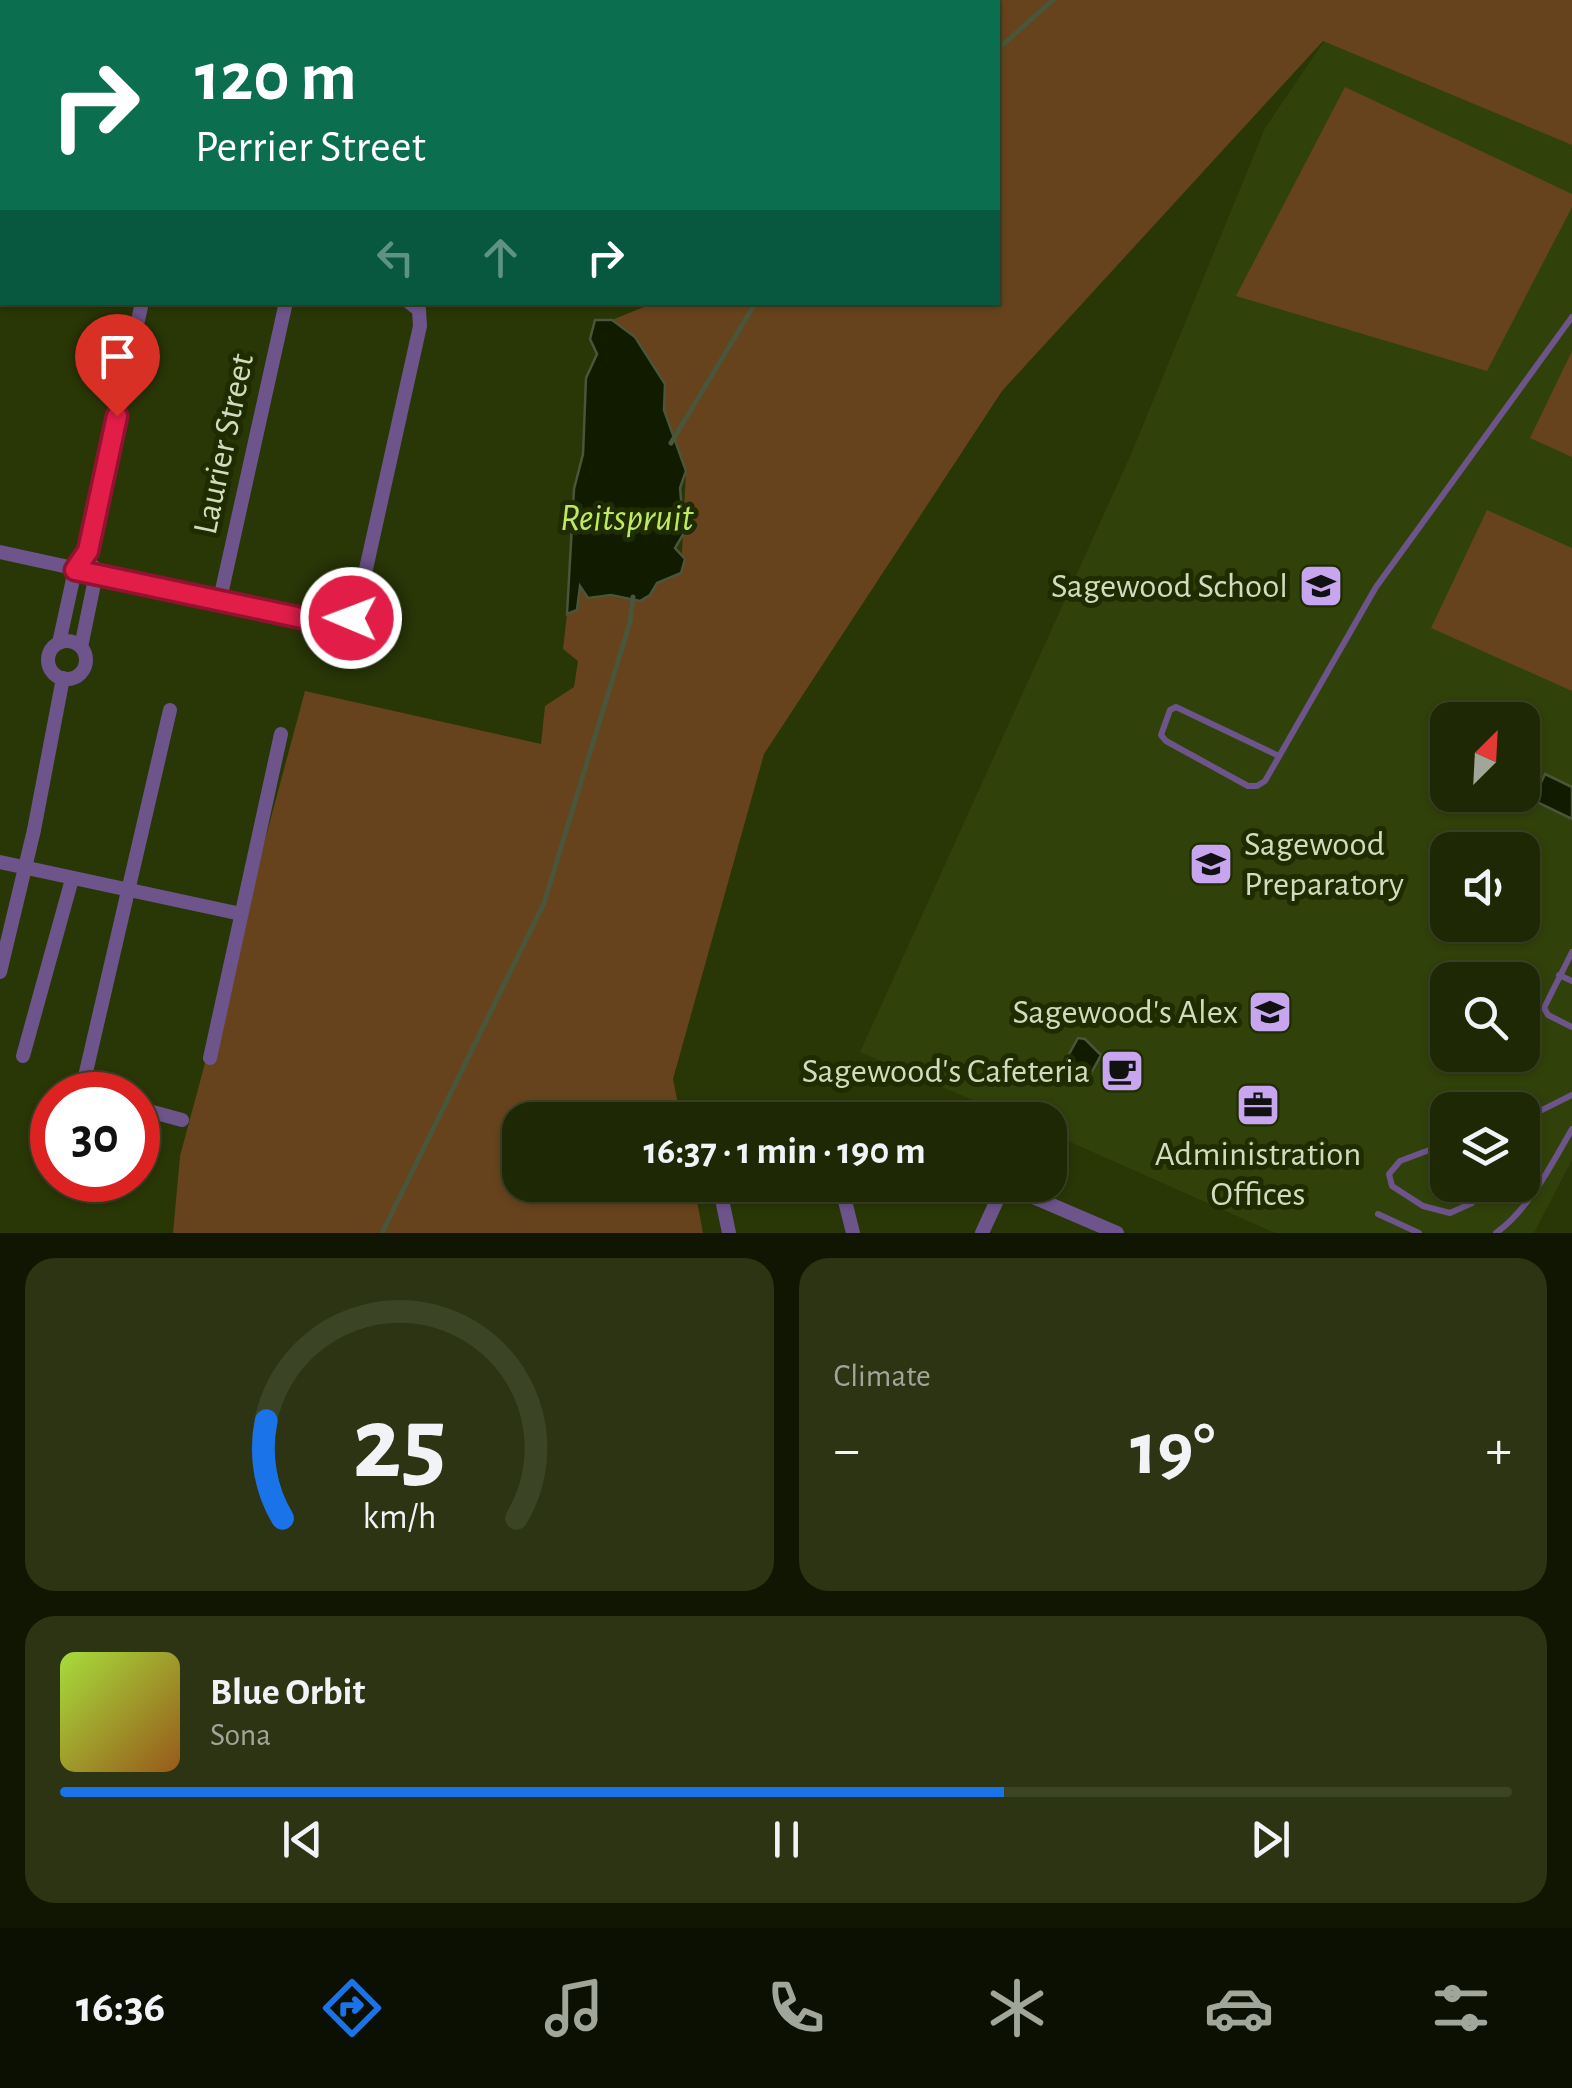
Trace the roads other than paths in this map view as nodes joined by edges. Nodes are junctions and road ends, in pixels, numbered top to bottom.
1 (141, 305) edge
2 (285, 305) edge
3 (413, 305) edge
4 (1572, 317) edge
5 (88, 551) junction
6 (0, 552) edge
7 (75, 570) junction
8 (96, 574) junction
9 (220, 599) junction
10 (59, 642) junction
11 (81, 646) junction
12 (63, 678) junction
13 (170, 710) dead end
14 (280, 734) dead end
15 (1279, 756) junction
16 (0, 862) edge
17 (26, 867) junction
18 (72, 879) junction
19 (129, 891) junction
20 (241, 914) junction
21 (1572, 952) edge
22 (0, 972) edge
23 (1559, 975) junction
24 (1572, 981) edge
25 (1572, 1027) edge
26 (23, 1056) dead end
27 (210, 1058) dead end
28 (86, 1072) edge
29 (1572, 1095) edge
30 (1540, 1111) edge
31 (160, 1114) edge
32 (182, 1120) dead end
33 (1572, 1129) edge
34 (1430, 1150) edge
35 (723, 1202) edge
36 (845, 1202) edge
37 (996, 1202) edge
38 (1044, 1202) edge
39 (1473, 1202) edge
40 (1378, 1214) dead end
41 (729, 1233) edge
42 (853, 1233) edge
43 (982, 1233) edge
44 (1118, 1233) edge
45 (1419, 1233) edge
46 (1496, 1233) edge

1 - 5 street
2 - 9 street, Laurier Street
3 - 9 street
4 - 15 lane
5 - 7 street
5 - 8 street
6 - 7 street
7 - 8 street
7 - 10 street
8 - 9 street
8 - 11 street
10 - 11 street
10 - 12 street
11 - 12 street
12 - 17 street
13 - 19 street
14 - 20 street
15 - 15 lane
16 - 17 street
17 - 18 street
17 - 22 street
18 - 19 street
18 - 26 street
19 - 20 street
19 - 28 street
20 - 27 street
21 - 23 lane
23 - 24 lane
23 - 25 lane
29 - 30 lane
31 - 32 street
33 - 46 lane
34 - 39 lane
35 - 41 street
36 - 42 street
37 - 43 street
38 - 44 street
40 - 45 lane

